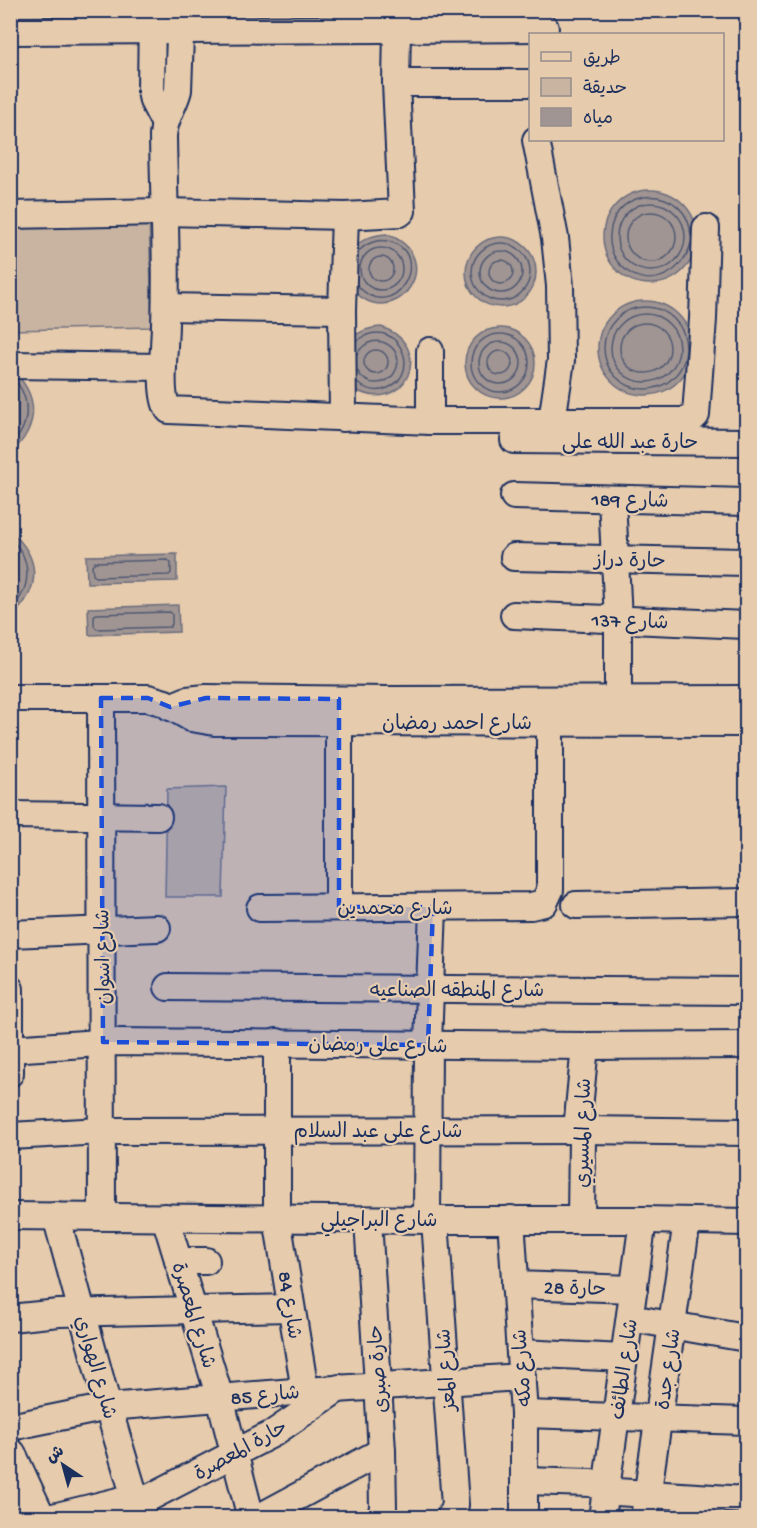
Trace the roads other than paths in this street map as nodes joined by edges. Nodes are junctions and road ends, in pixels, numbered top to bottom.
1 (152, 20) edge
2 (181, 20) edge
3 (546, 24) edge
4 (396, 28) junction
5 (10, 31) edge
6 (396, 83) junction
7 (529, 83) edge
8 (164, 122) junction
9 (536, 141) edge
10 (164, 212) junction
11 (10, 215) edge
12 (345, 216) junction
13 (706, 228) dead end
14 (166, 307) junction
15 (342, 310) junction
16 (430, 351) dead end
17 (10, 365) edge
18 (163, 367) junction
19 (343, 418) junction
20 (430, 421) junction
21 (552, 421) junction
22 (514, 440) dead end
23 (747, 442) edge
24 (514, 496) dead end
25 (612, 499) junction
26 (747, 502) edge
27 (514, 557) dead end
28 (616, 558) junction
29 (747, 562) edge
30 (514, 615) dead end
31 (618, 620) junction
32 (747, 625) edge
33 (10, 698) edge
34 (101, 698) junction
35 (747, 699) edge
36 (618, 700) junction
37 (339, 711) junction
38 (550, 722) junction
39 (747, 723) edge
40 (10, 815) edge
41 (100, 817) junction
42 (158, 817) dead end
43 (747, 902) edge
44 (576, 905) dead end
45 (339, 907) junction
46 (433, 907) junction
47 (260, 908) dead end
48 (157, 928) dead end
49 (101, 930) junction
50 (10, 934) edge
51 (168, 987) dead end
52 (429, 988) junction
53 (10, 989) edge
54 (747, 991) edge
55 (103, 1042) junction
56 (277, 1042) junction
57 (428, 1045) junction
58 (747, 1045) edge
59 (585, 1047) junction
60 (11, 1049) edge
61 (10, 1073) edge
62 (277, 1130) junction
63 (581, 1130) junction
64 (102, 1131) junction
65 (428, 1131) junction
66 (747, 1132) edge
67 (10, 1136) edge
68 (10, 1216) edge
69 (56, 1216) junction
70 (102, 1216) junction
71 (165, 1217) junction
72 (278, 1218) junction
73 (511, 1219) junction
74 (581, 1219) junction
75 (368, 1220) junction
76 (431, 1220) junction
77 (643, 1220) junction
78 (687, 1221) junction
79 (747, 1222) edge
80 (178, 1261) junction
81 (206, 1261) dead end
82 (515, 1285) junction
83 (634, 1288) junction
84 (291, 1308) junction
85 (193, 1310) junction
86 (82, 1313) junction
87 (10, 1318) edge
88 (630, 1318) junction
89 (673, 1325) junction
90 (747, 1338) edge
91 (624, 1358) junction
92 (521, 1365) junction
93 (446, 1381) junction
94 (377, 1386) junction
95 (339, 1388) junction
96 (305, 1391) junction
97 (220, 1398) junction
98 (108, 1407) junction
99 (524, 1414) junction
100 (615, 1416) junction
101 (660, 1418) junction
102 (747, 1421) edge
103 (10, 1427) edge
104 (382, 1451) junction
105 (236, 1454) junction
106 (10, 1455) edge
107 (525, 1481) junction
108 (606, 1489) junction
109 (10, 1498) edge
110 (747, 1500) edge
111 (646, 1505) edge
112 (138, 1506) edge
113 (684, 1506) edge
114 (524, 1517) edge
115 (20, 1518) edge
116 (39, 1518) edge
117 (49, 1518) edge
118 (251, 1518) edge
119 (258, 1518) edge
120 (380, 1518) edge
121 (450, 1518) edge
122 (512, 1518) edge
123 (602, 1518) edge

1 - 2 street
1 - 5 street
1 - 8 street
2 - 4 street
2 - 8 street
3 - 4 street
4 - 6 street
6 - 7 street
6 - 12 street
8 - 10 street
9 - 21 street
10 - 11 street
10 - 12 street
10 - 14 street
12 - 15 street
13 - 21 street
14 - 15 street
14 - 18 street
15 - 19 street
16 - 20 street
17 - 18 street
18 - 19 street
19 - 20 street
20 - 21 street
22 - 23 street, حارة عبد الله على
24 - 25 street, شارع 189
25 - 26 street, شارع 189
25 - 28 street
27 - 28 street, حارة دراز
28 - 29 street, حارة دراز
28 - 31 street
30 - 31 street, شارع 137
31 - 32 street, شارع 137
31 - 36 street
33 - 34 street, شارع احمد رمضان
34 - 37 street, شارع احمد رمضان
34 - 41 street, شارع اسوان
35 - 36 street, شارع احمد رمضان
36 - 37 street, شارع احمد رمضان
37 - 38 street, شارع احمد رمضان
37 - 45 street
38 - 39 street, شارع احمد رمضان
38 - 46 street, شارع محمدين
40 - 41 street
41 - 42 street
41 - 49 street, شارع اسوان
43 - 44 street
45 - 46 street, شارع محمدين
45 - 47 street, شارع محمدين
46 - 52 street, شارع المعز
48 - 49 street
49 - 50 street
49 - 55 street, شارع اسوان
51 - 52 street, شارع المنطقه الصناعيه
52 - 54 street, شارع المنطقه الصناعيه
52 - 57 street, شارع المعز
53 - 60 street
55 - 56 street, شارع على رمضان
55 - 60 street, شارع على رمضان
55 - 64 street, شارع اسوان
56 - 57 street, شارع على رمضان
56 - 62 street, شارع 84
57 - 59 street, شارع على رمضان
57 - 65 street, شارع المعز
58 - 59 street, شارع على رمضان
59 - 63 street, شارع المسيري
60 - 61 street
62 - 64 street, شارع على عبد السلام
62 - 65 street, شارع على عبد السلام
62 - 72 street, شارع 84
63 - 65 street, شارع على عبد السلام
63 - 66 street, شارع على عبد السلام
63 - 74 street, شارع المسيري
64 - 67 street, شارع على عبد السلام
64 - 70 street, شارع اسوان
65 - 76 street, شارع المعز
68 - 69 street, شارع البراجيلي
69 - 70 street, شارع البراجيلي
69 - 86 street, شارع الهواري
70 - 71 street, شارع البراجيلي
71 - 72 street, شارع البراجيلي
71 - 80 street, شارع المعصرة
72 - 75 street, شارع البراجيلي
72 - 84 street, شارع 84
73 - 74 street, شارع البراجيلي
73 - 76 street, شارع البراجيلي
73 - 82 street, شارع مكه
74 - 77 street, شارع البراجيلي
75 - 76 street, شارع البراجيلي
75 - 94 street, حارة صبرى
76 - 93 street, شارع المعز
77 - 78 street, شارع البراجيلي
77 - 83 street, شارع الطائف
78 - 79 street, شارع البراجيلي
78 - 89 street, شارع جدة
80 - 81 street
80 - 85 street, شارع المعصرة
82 - 83 street, حارة 28
82 - 92 street, شارع مكه
83 - 88 street, شارع الطائف
84 - 85 street
84 - 96 street, شارع 84
85 - 86 street
85 - 97 street, شارع المعصرة
86 - 87 street
86 - 98 street, شارع الهواري
88 - 89 street
88 - 91 street, شارع الطائف
89 - 90 street
89 - 101 street, شارع جدة
91 - 92 street, شارع 85
91 - 100 street, شارع الطائف
92 - 93 street, شارع 85
92 - 99 street, شارع مكه
93 - 94 street, شارع 85
93 - 121 street, شارع المعز
94 - 95 street, شارع 85
94 - 104 street, حارة صبرى
95 - 96 street, شارع 85
95 - 105 street, حارة المعصرة
96 - 97 street, شارع 85
97 - 98 street, شارع 85
97 - 105 street, شارع المعصرة
98 - 103 street, شارع 85
98 - 112 street, شارع الهواري
99 - 100 street
99 - 107 street, شارع مكه
100 - 101 street
100 - 108 street, شارع الطائف
101 - 102 street
101 - 111 street, شارع جدة
104 - 119 street
104 - 120 street, حارة صبرى
105 - 112 street, حارة المعصرة
105 - 118 street, شارع المعصرة
106 - 116 main road
107 - 108 street
107 - 114 street, شارع مكه
108 - 111 street
108 - 123 street, شارع الطائف
109 - 115 main road
110 - 113 street
111 - 113 street
112 - 117 street, حارة المعصرة
114 - 122 street

